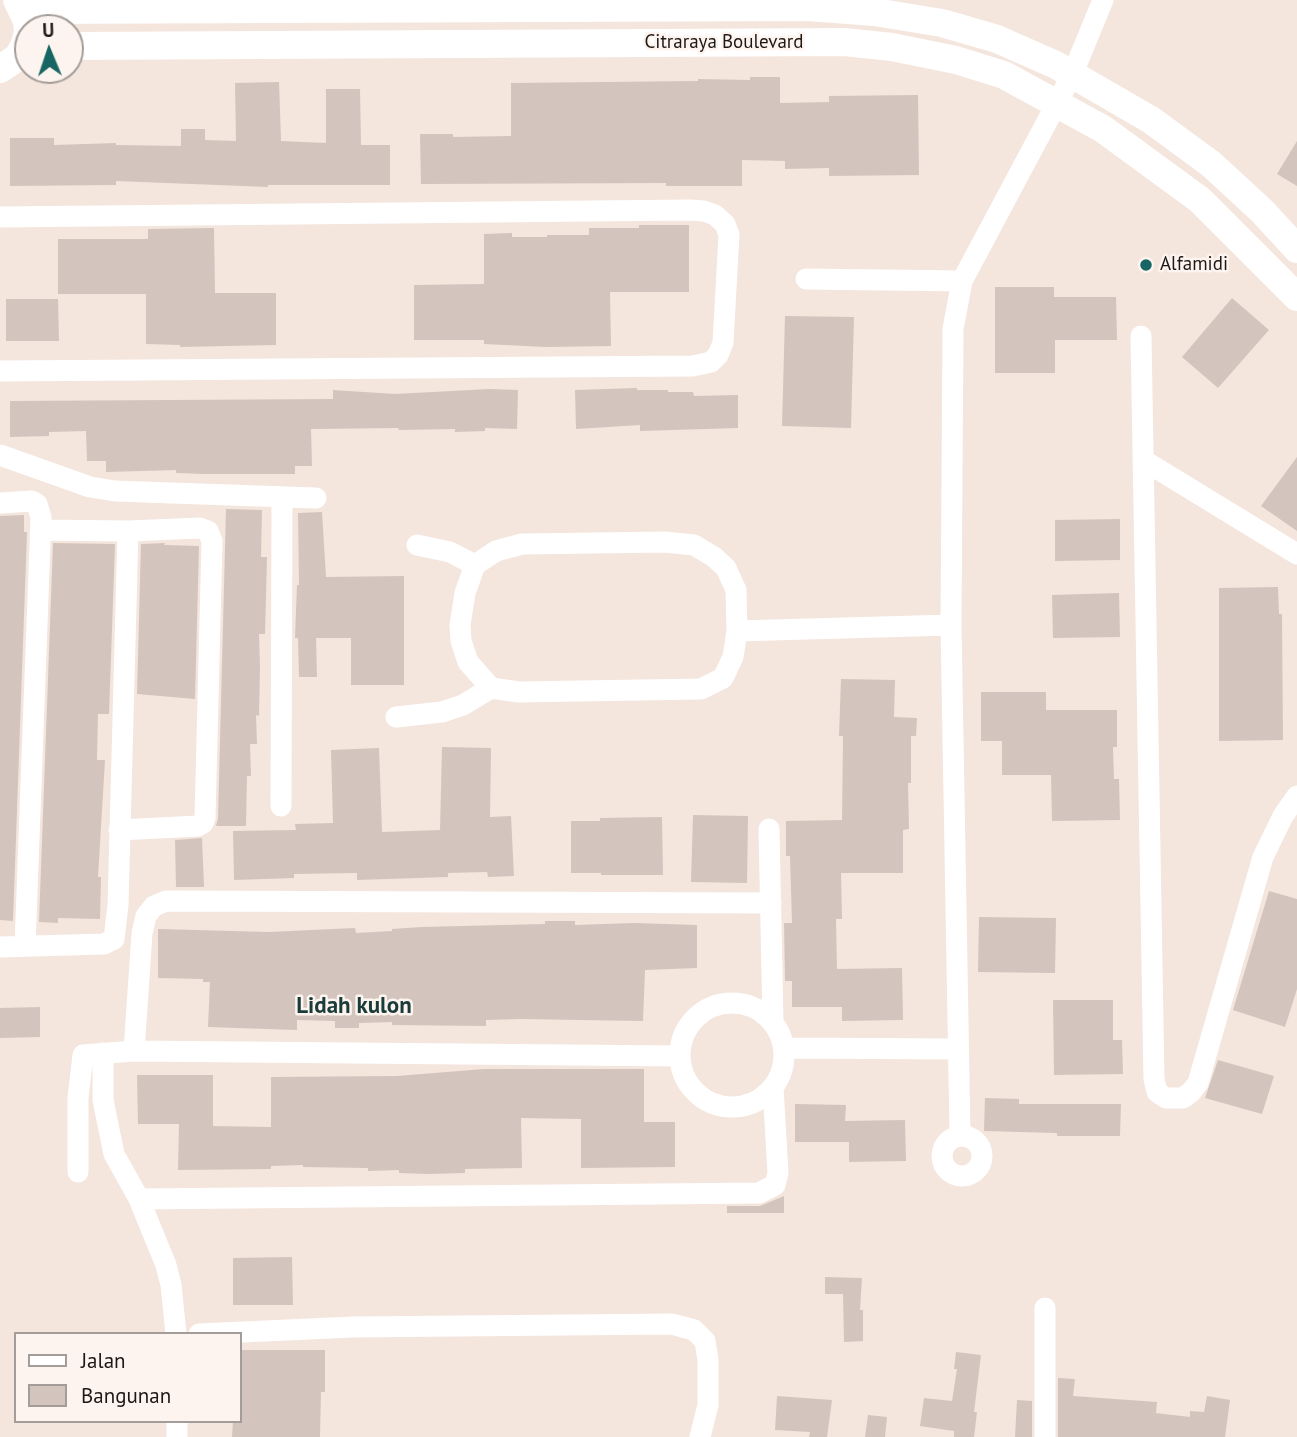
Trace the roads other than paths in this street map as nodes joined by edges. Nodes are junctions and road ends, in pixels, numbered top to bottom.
1 (1103, 0) edge
2 (20, 5) edge
3 (84, 46) edge
4 (1073, 74) junction
5 (1058, 103) junction
6 (0, 217) edge
7 (1297, 249) edge
8 (806, 279) dead end
9 (962, 281) junction
10 (1297, 298) edge
11 (1141, 335) dead end
12 (0, 371) edge
13 (0, 455) edge
14 (1143, 460) junction
15 (282, 498) junction
16 (316, 498) dead end
17 (0, 503) edge
18 (41, 523) junction
19 (128, 531) junction
20 (417, 544) dead end
21 (1297, 554) edge
22 (475, 565) junction
23 (951, 625) junction
24 (737, 631) junction
25 (491, 688) junction
26 (396, 717) dead end
27 (1297, 796) edge
28 (281, 806) dead end
29 (769, 829) dead end
30 (119, 830) junction
31 (771, 903) junction
32 (25, 946) junction
33 (0, 947) edge
34 (773, 1023) junction
35 (784, 1048) junction
36 (958, 1049) junction
37 (134, 1051) junction
38 (103, 1053) junction
39 (679, 1056) junction
40 (774, 1087) junction
41 (960, 1135) dead end
42 (78, 1172) dead end
43 (139, 1199) junction
44 (1045, 1308) dead end
45 (176, 1332) edge
46 (242, 1332) edge
47 (699, 1437) edge
48 (1045, 1437) edge

1 - 4 street
2 - 4 main road, Citraraya Boulevard
3 - 5 main road, Citraraya Boulevard
4 - 5 street
4 - 7 main road, Citraraya Boulevard
5 - 9 street
5 - 10 main road, Citraraya Boulevard
6 - 12 street
8 - 9 street
9 - 23 street
11 - 14 street
13 - 15 street
14 - 21 street
14 - 27 street
15 - 16 street
15 - 28 street
17 - 18 street
18 - 19 street
18 - 32 street
19 - 30 street
19 - 30 street
20 - 22 street
22 - 24 street
22 - 25 street
23 - 24 street
23 - 36 street
24 - 25 street
25 - 26 street
29 - 31 street
30 - 32 street
31 - 34 street
31 - 37 street
32 - 33 street
34 - 35 street
34 - 39 street
35 - 36 street
35 - 40 street
36 - 41 street
37 - 38 street
37 - 39 street
38 - 42 street
38 - 43 street
39 - 40 street
40 - 43 street
43 - 45 street
44 - 48 street
46 - 47 street

